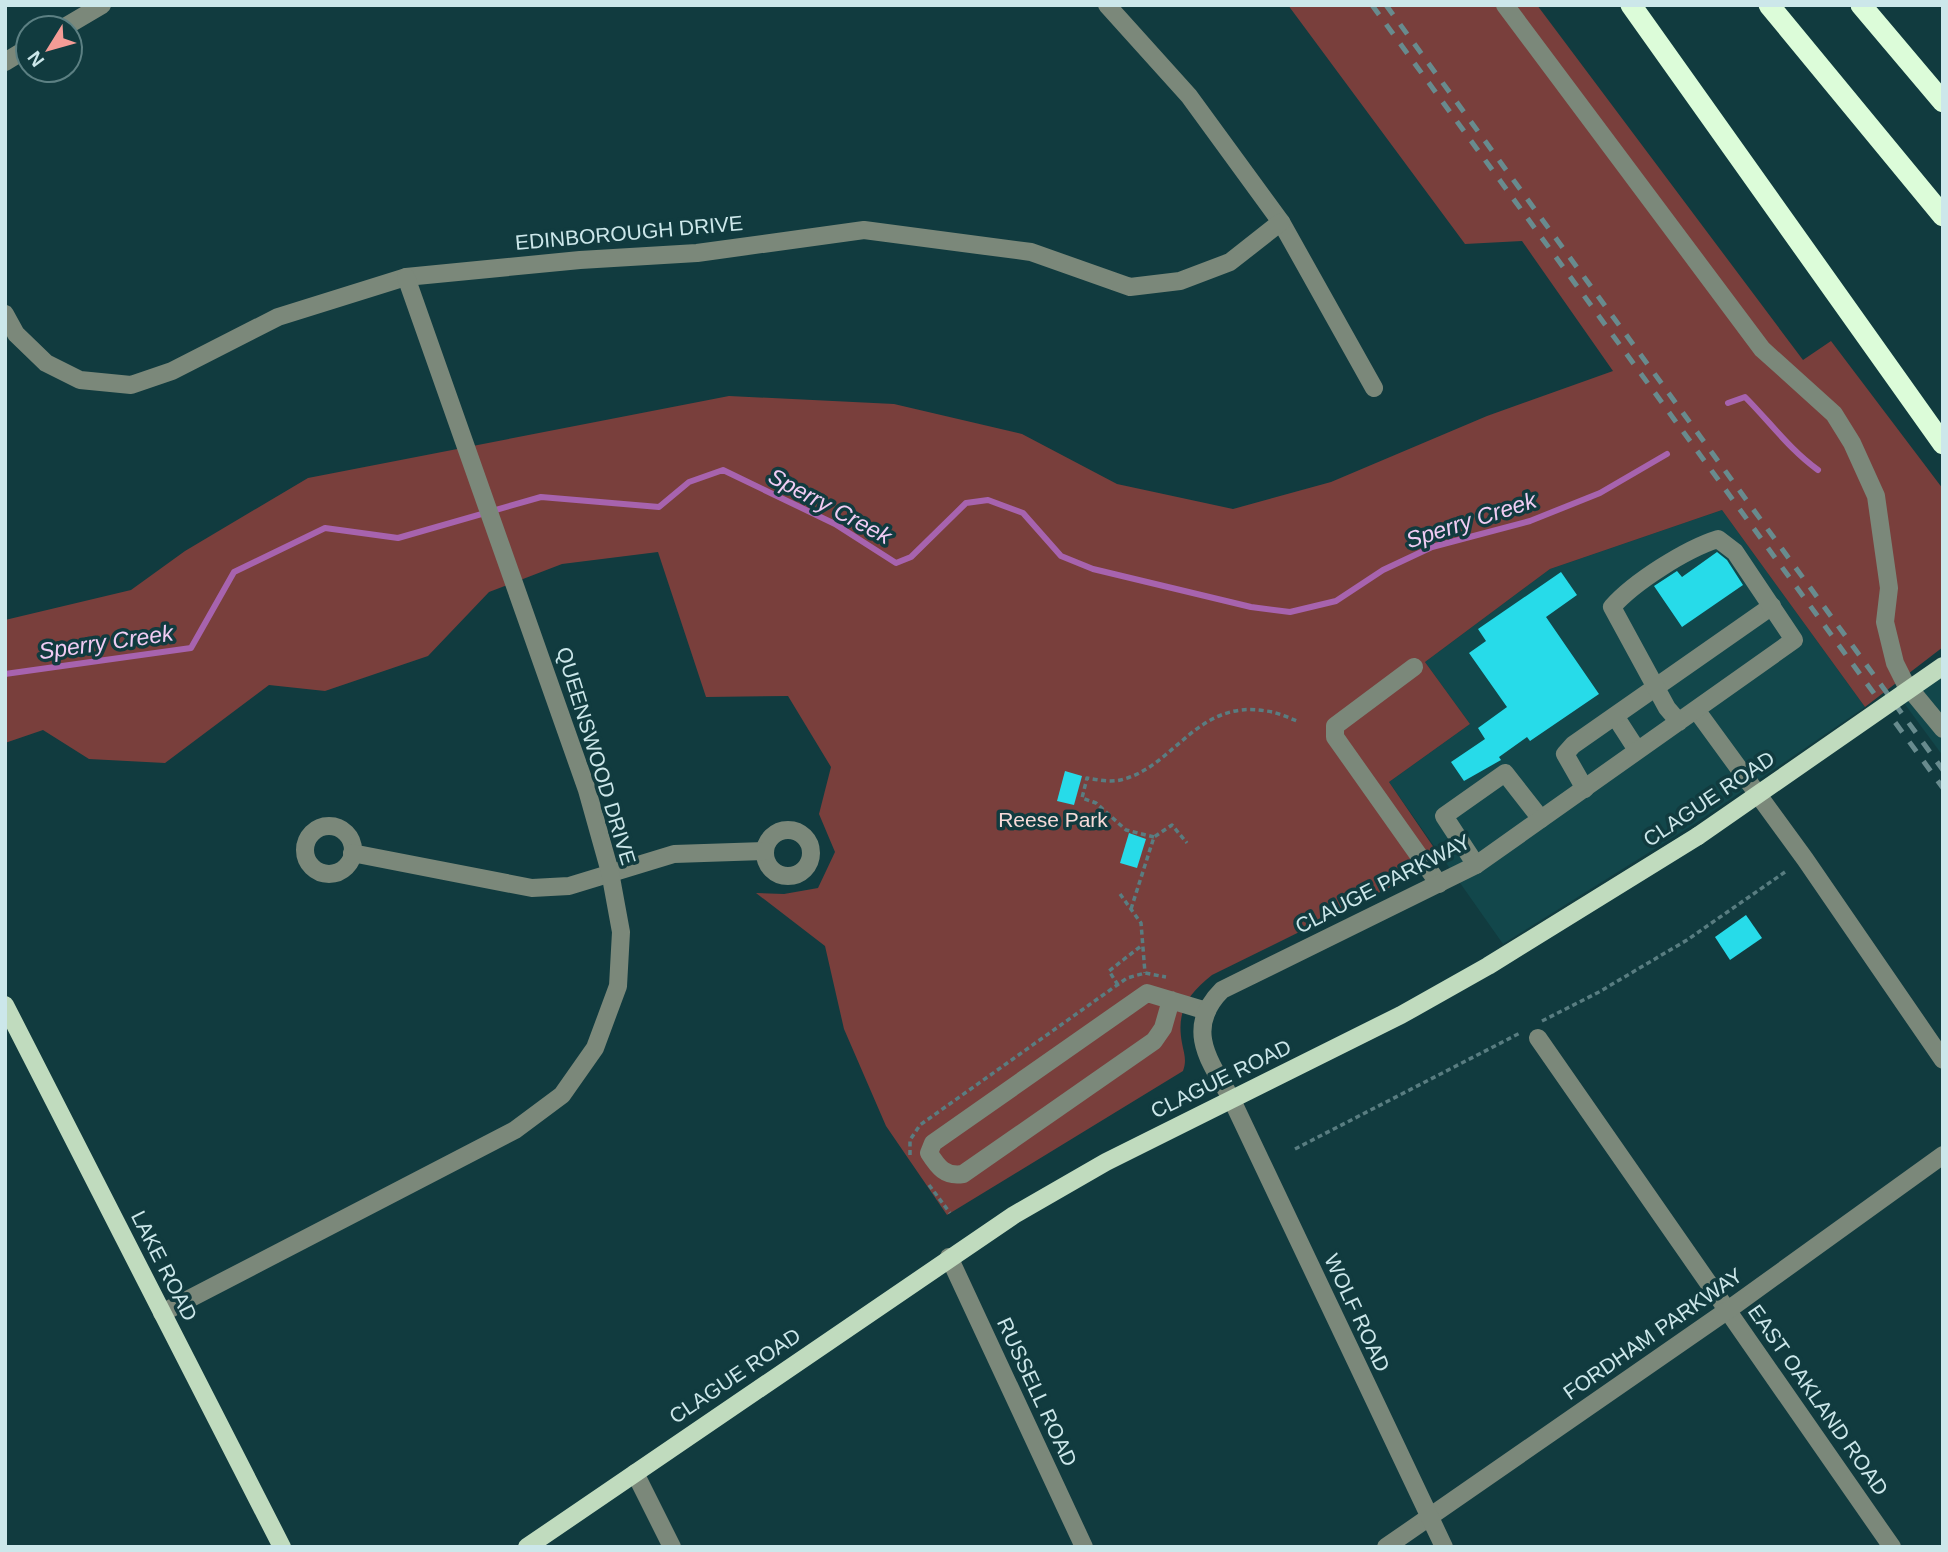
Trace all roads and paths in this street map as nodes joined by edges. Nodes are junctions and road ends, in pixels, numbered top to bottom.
1 (102, 5) edge
2 (1107, 5) edge
3 (1505, 5) edge
4 (1631, 5) edge
5 (1769, 5) edge
6 (1861, 5) edge
7 (84, 16) edge
8 (1943, 102) edge
9 (1943, 216) edge
10 (1282, 222) junction
11 (406, 277) junction
12 (5, 314) edge
13 (1374, 388) dead end
14 (1943, 444) edge
15 (1772, 606) junction
16 (1943, 666) edge
17 (1414, 667) dead end
18 (1655, 688) junction
19 (1697, 711) junction
20 (1615, 716) junction
21 (1297, 720) dead end
22 (1679, 722) junction
23 (1943, 729) edge
24 (1637, 750) junction
25 (1585, 789) junction
26 (1541, 818) junction
27 (1154, 837) junction
28 (1187, 843) dead end
29 (765, 851) dead end
30 (352, 852) dead end
31 (1476, 865) junction
32 (610, 872) junction
33 (1784, 872) dead end
34 (1439, 884) junction
35 (1120, 894) dead end
36 (1131, 909) junction
37 (1142, 946) junction
38 (1145, 973) dead end
39 (1118, 985) dead end
40 (1171, 1000) junction
41 (5, 1005) edge
42 (1206, 1011) junction
43 (1536, 1029) junction
44 (1943, 1060) edge
45 (1231, 1098) junction
46 (1295, 1149) dead end
47 (1943, 1155) edge
48 (949, 1257) junction
49 (1728, 1310) junction
50 (162, 1313) junction
51 (635, 1473) junction
52 (1430, 1516) junction
53 (282, 1547) edge
54 (527, 1547) edge
55 (672, 1547) edge
56 (1084, 1547) edge
57 (1386, 1547) edge
58 (1444, 1547) edge
59 (1892, 1547) edge

1 - 7 street
2 - 10 street
3 - 23 street
4 - 14 highway
5 - 9 highway
6 - 8 highway
10 - 11 street, EDINBOROUGH DRIVE
10 - 13 street
11 - 12 street, EDINBOROUGH DRIVE
11 - 32 street, QUEENSWOOD DRIVE
15 - 18 street
15 - 18 street
15 - 19 street, CLAUGE PARKWAY
16 - 45 main road, CLAGUE ROAD, bridge
17 - 34 street
18 - 20 street
18 - 22 street
19 - 22 street, CLAUGE PARKWAY
19 - 44 street
20 - 24 street
20 - 25 street
21 - 27 path
22 - 24 street, CLAUGE PARKWAY
24 - 25 street, CLAUGE PARKWAY
25 - 26 street, CLAUGE PARKWAY
26 - 31 street, CLAUGE PARKWAY
26 - 31 street
27 - 28 path
27 - 36 path
29 - 32 street
30 - 32 street
31 - 34 street, CLAUGE PARKWAY
32 - 50 street, QUEENSWOOD DRIVE
33 - 43 path
34 - 42 street, CLAUGE PARKWAY
35 - 36 path
36 - 37 path
37 - 38 path
37 - 39 path
40 - 40 street
40 - 42 street
41 - 50 main road, LAKE ROAD
42 - 45 street
43 - 46 path
43 - 49 street, EAST OAKLAND ROAD
45 - 48 main road, CLAGUE ROAD
45 - 52 street, WOLF ROAD
47 - 49 street, FORDHAM PARKWAY
48 - 51 main road, CLAGUE ROAD
48 - 56 street, RUSSELL ROAD
49 - 52 street, FORDHAM PARKWAY
49 - 59 street, EAST OAKLAND ROAD
50 - 53 main road, LAKE ROAD
51 - 54 main road, CLAGUE ROAD
51 - 55 street
52 - 57 street, FORDHAM PARKWAY
52 - 58 street, WOLF ROAD

